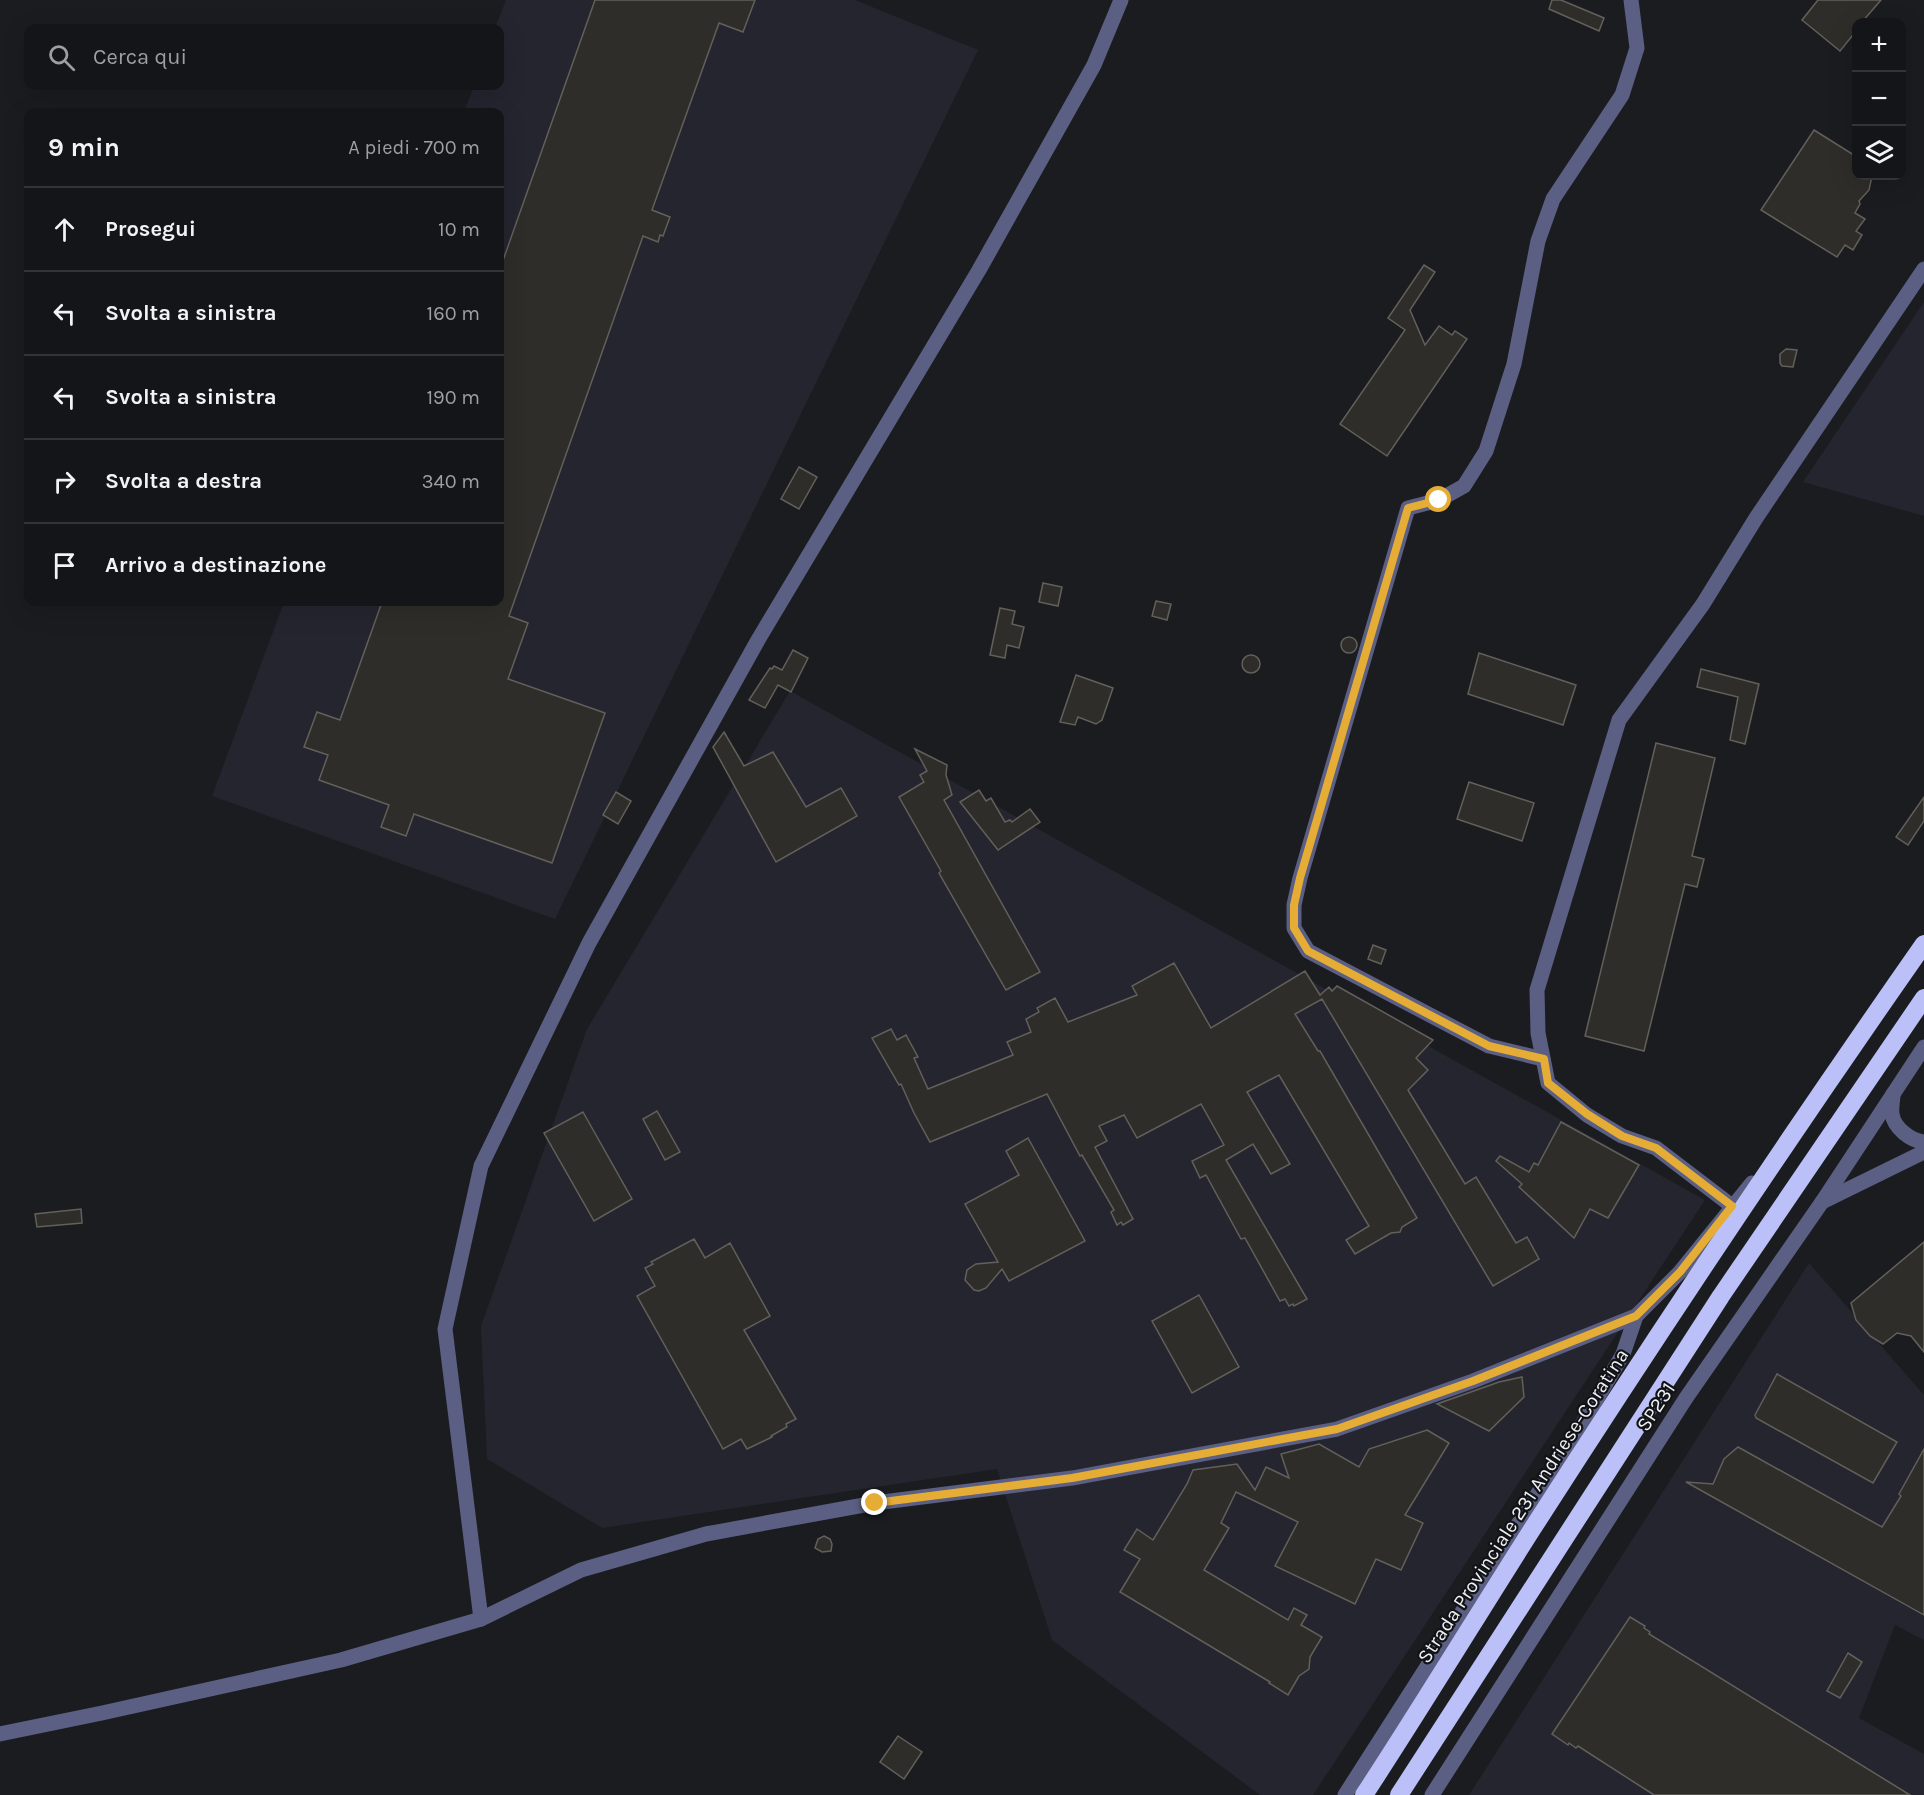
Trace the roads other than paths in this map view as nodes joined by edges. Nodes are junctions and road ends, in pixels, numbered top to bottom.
1 (1121, 0) edge
2 (1631, 0) edge
3 (1924, 268) edge
4 (1924, 944) edge
5 (1924, 998) edge
6 (1924, 1047) edge
7 (1544, 1059) junction
8 (1893, 1091) junction
9 (1816, 1102) junction
10 (1924, 1142) edge
11 (1924, 1152) edge
12 (1822, 1202) junction
13 (1732, 1206) junction
14 (1636, 1316) junction
15 (481, 1619) junction
16 (0, 1734) edge
17 (1344, 1795) edge
18 (1364, 1795) edge
19 (1399, 1795) edge
20 (1432, 1795) edge

1 - 15 street
2 - 7 street
3 - 7 street
4 - 9 highway, Strada Provinciale 231 Andriese-Coratina / SP231
5 - 19 highway, SP231
6 - 8 street, SP231
7 - 13 street
8 - 10 street
8 - 12 street, SP231
9 - 13 street
9 - 18 highway, Strada Provinciale 231 Andriese-Coratina / SP231
11 - 12 street
12 - 20 street, SP231
13 - 14 street
14 - 15 street
14 - 17 street
15 - 16 street

